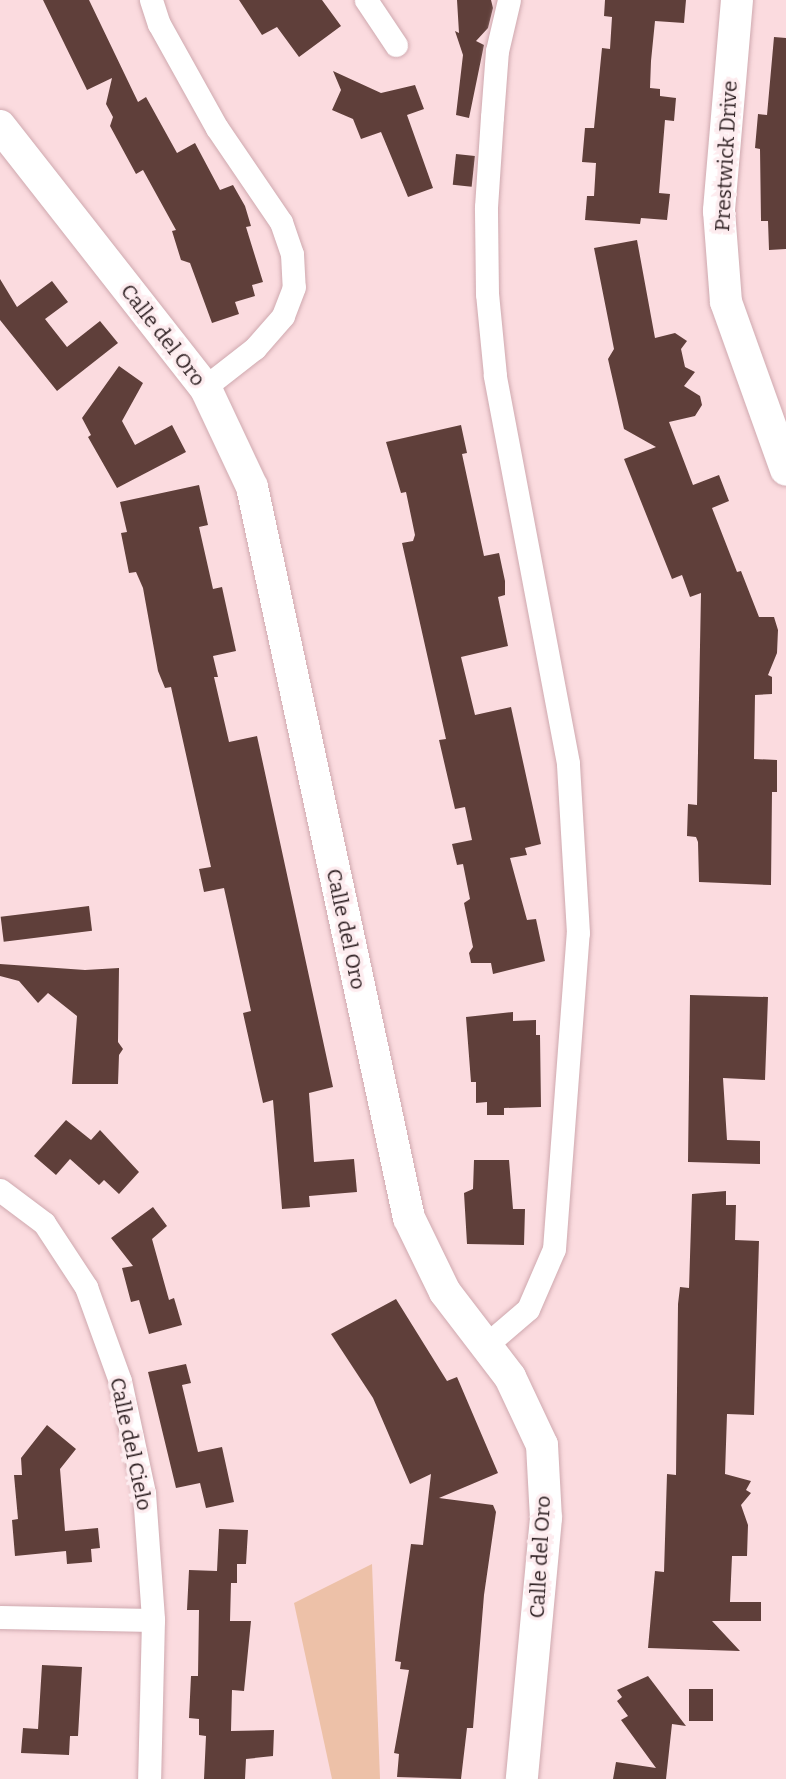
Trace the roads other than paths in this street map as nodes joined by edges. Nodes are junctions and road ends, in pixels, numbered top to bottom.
1 (151, 0) edge
2 (366, 0) edge
3 (509, 0) edge
4 (737, 0) edge
5 (396, 45) dead end
6 (0, 126) edge
7 (205, 387) junction
8 (786, 470) edge
9 (0, 1190) edge
10 (486, 1345) junction
11 (0, 1617) edge
12 (153, 1620) junction
13 (149, 1779) edge
14 (522, 1779) edge

1 - 7 street
2 - 5 street
3 - 10 street
4 - 8 street, Prestwick Drive
6 - 7 street, Calle del Oro
7 - 10 street, Calle del Oro
9 - 12 street, Calle del Cielo
10 - 14 street, Calle del Oro
11 - 12 street
12 - 13 street, Calle del Cielo

